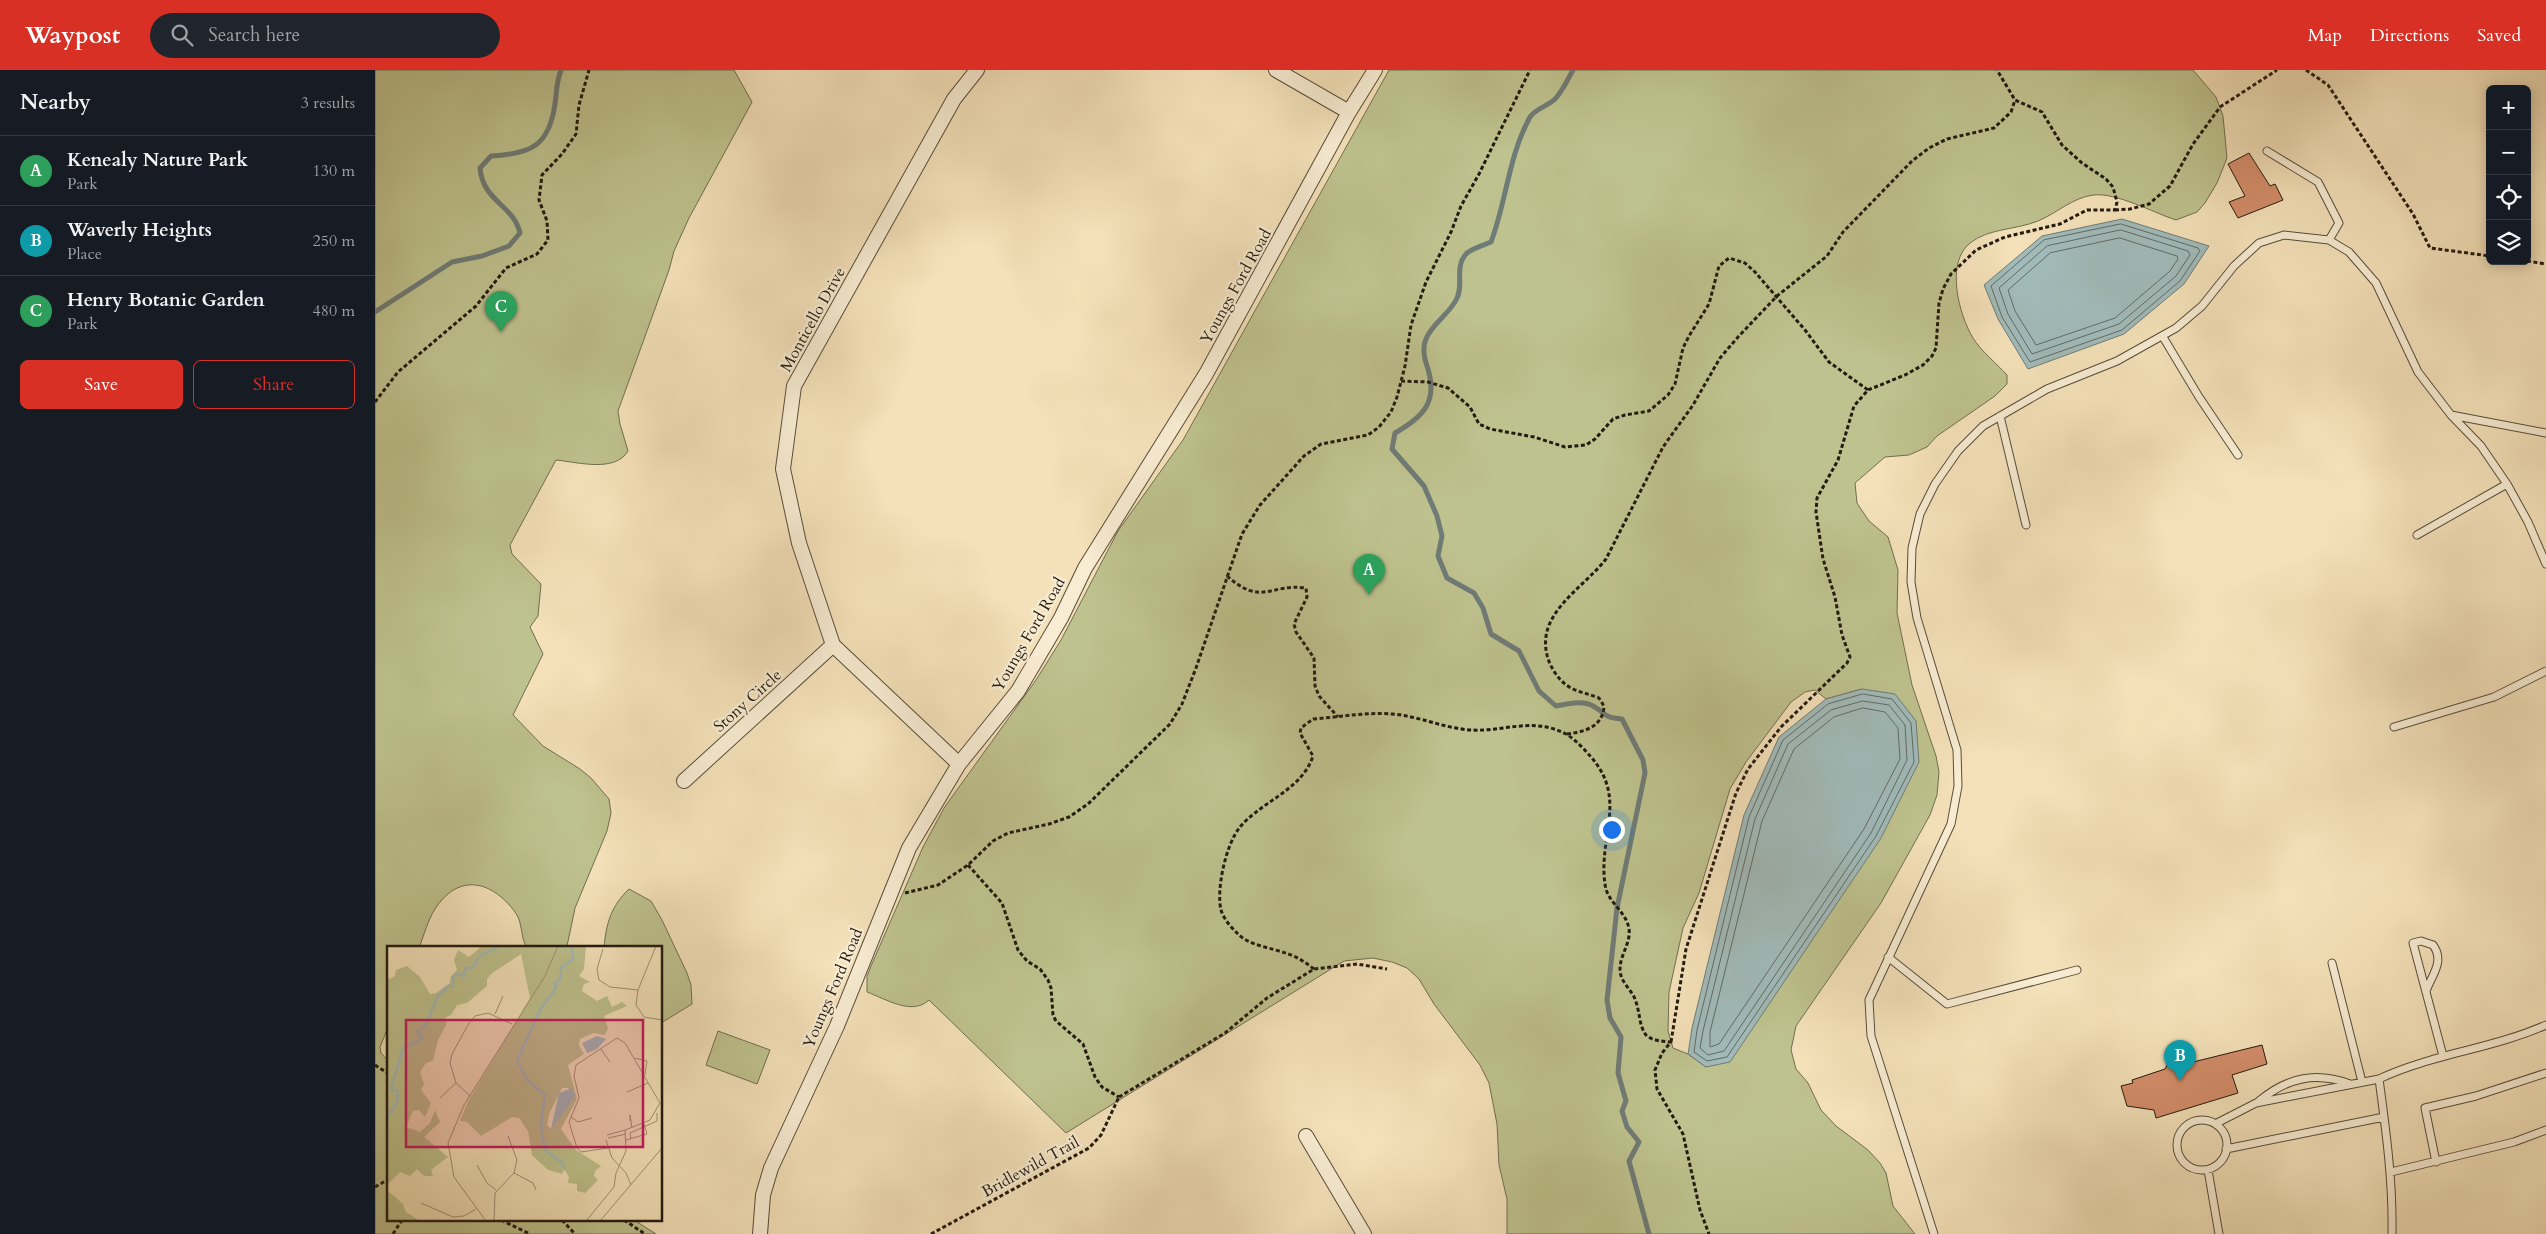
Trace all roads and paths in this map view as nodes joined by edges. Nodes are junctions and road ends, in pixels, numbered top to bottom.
1 (589, 70) edge
2 (977, 70) edge
3 (1276, 70) edge
4 (1375, 70) edge
5 (1530, 70) edge
6 (1997, 70) edge
7 (2277, 70) edge
8 (2306, 70) edge
9 (2015, 100) junction
10 (1349, 112) junction
11 (2267, 151) dead end
12 (2115, 210) junction
13 (2329, 240) junction
14 (2486, 255) edge
15 (2531, 262) edge
16 (2546, 264) edge
17 (1777, 296) junction
18 (2163, 336) junction
19 (1401, 381) junction
20 (1868, 390) junction
21 (375, 402) edge
22 (2451, 415) junction
23 (1999, 416) junction
24 (2546, 433) edge
25 (2238, 455) dead end
26 (2507, 484) junction
27 (2026, 525) dead end
28 (2417, 535) dead end
29 (2546, 564) edge
30 (1227, 576) junction
31 (833, 645) junction
32 (2546, 671) edge
33 (1339, 717) junction
34 (2394, 727) dead end
35 (1566, 734) junction
36 (959, 764) junction
37 (684, 781) dead end
38 (968, 865) junction
39 (890, 895) junction
40 (1888, 957) junction
41 (2332, 963) dead end
42 (1314, 969) junction
43 (1387, 969) dead end
44 (2077, 970) dead end
45 (2426, 991) junction
46 (2546, 1025) edge
47 (1671, 1042) junction
48 (2443, 1056) junction
49 (375, 1065) edge
50 (387, 1073) edge
51 (2546, 1073) edge
52 (2379, 1079) junction
53 (2362, 1082) junction
54 (2351, 1084) junction
55 (1119, 1097) junction
56 (2257, 1103) junction
57 (2384, 1117) junction
58 (2215, 1124) junction
59 (2546, 1130) edge
60 (1306, 1136) dead end
61 (2227, 1149) junction
62 (2436, 1162) junction
63 (2208, 1170) junction
64 (2391, 1172) junction
65 (387, 1180) edge
66 (375, 1187) edge
67 (401, 1222) edge
68 (505, 1222) edge
69 (563, 1222) edge
70 (627, 1222) edge
71 (393, 1234) edge
72 (530, 1234) edge
73 (575, 1234) edge
74 (645, 1234) edge
75 (760, 1234) edge
76 (931, 1234) edge
77 (1364, 1234) edge
78 (1709, 1234) edge
79 (1934, 1234) edge
80 (2219, 1234) edge
81 (2392, 1234) edge

1 - 21 path
2 - 31 street, Monticello Drive
3 - 10 street
4 - 10 street, Youngs Ford Road
5 - 19 path
6 - 9 path
7 - 12 path
8 - 14 path
9 - 12 path
9 - 17 path
10 - 36 street, Youngs Ford Road
11 - 13 lane
12 - 20 path
13 - 18 lane
13 - 22 lane
15 - 16 path
17 - 19 path
17 - 20 path
17 - 35 path
18 - 23 lane
18 - 25 lane
19 - 30 path
20 - 47 path
22 - 24 lane
22 - 26 lane
23 - 27 lane
23 - 40 lane
26 - 28 lane
26 - 29 lane
30 - 33 path
30 - 38 path
31 - 36 street, Monticello Drive
31 - 37 street, Stony Circle
32 - 34 lane
33 - 35 path
33 - 42 path
35 - 47 path
36 - 39 street, Youngs Ford Road
38 - 39 path
38 - 55 path
39 - 75 street, Youngs Ford Road
40 - 44 lane
40 - 79 lane
41 - 53 lane
42 - 43 path
42 - 55 path
45 - 45 lane
45 - 48 lane
46 - 48 lane
47 - 78 path
48 - 52 lane
49 - 50 path
51 - 62 lane
52 - 53 lane
52 - 57 lane
53 - 54 lane
54 - 56 lane
54 - 56 lane
55 - 76 path, Bridlewild Trail
56 - 58 lane
57 - 61 lane
57 - 64 lane
58 - 61 lane
58 - 63 lane
59 - 62 lane
60 - 77 street
61 - 63 lane
62 - 64 lane
63 - 80 lane
64 - 81 lane
65 - 66 path
67 - 71 path
68 - 72 path
69 - 73 path
70 - 74 path

